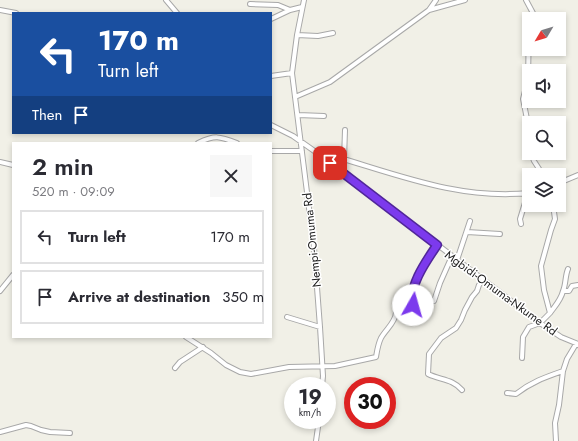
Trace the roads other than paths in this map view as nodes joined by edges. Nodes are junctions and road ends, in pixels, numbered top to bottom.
1 (166, 0) edge
2 (304, 0) edge
3 (436, 0) edge
4 (465, 0) edge
5 (526, 0) edge
6 (250, 4) dead end
7 (302, 7) junction
8 (0, 10) edge
9 (290, 10) junction
10 (429, 10) junction
11 (12, 12) edge
12 (177, 12) edge
13 (532, 12) edge
14 (272, 18) edge
15 (333, 33) dead end
16 (297, 35) junction
17 (528, 56) edge
18 (292, 73) junction
19 (272, 76) edge
20 (295, 97) junction
21 (298, 115) junction
22 (324, 116) dead end
23 (526, 116) edge
24 (272, 126) edge
25 (345, 130) dead end
26 (209, 135) edge
27 (301, 141) junction
28 (199, 142) edge
29 (234, 142) edge
30 (272, 151) edge
31 (302, 151) junction
32 (320, 155) junction
33 (344, 159) junction
34 (0, 162) edge
35 (12, 165) edge
36 (578, 175) edge
37 (566, 180) edge
38 (522, 193) edge
39 (523, 212) edge
40 (554, 212) edge
41 (470, 221) dead end
42 (521, 224) dead end
43 (467, 232) junction
44 (500, 234) dead end
45 (437, 245) junction
46 (452, 256) junction
47 (457, 260) junction
48 (568, 269) dead end
49 (12, 276) edge
50 (483, 280) junction
51 (578, 285) edge
52 (564, 291) junction
53 (0, 292) edge
54 (434, 301) dead end
55 (423, 303) dead end
56 (396, 313) dead end
57 (550, 313) junction
58 (287, 317) dead end
59 (540, 323) junction
60 (320, 327) junction
61 (188, 338) edge
62 (577, 345) edge
63 (203, 347) junction
64 (522, 358) dead end
65 (322, 367) junction
66 (175, 368) dead end
67 (563, 371) junction
68 (323, 377) edge
69 (462, 390) dead end
70 (507, 394) dead end
71 (318, 429) edge
72 (0, 432) edge
73 (70, 433) dead end
74 (316, 441) edge
75 (556, 441) edge

1 - 12 street
2 - 7 street, Nempi-Omuma Rd
3 - 10 street
4 - 10 street
5 - 13 street
6 - 9 street
7 - 9 street
7 - 16 street, Nempi-Omuma Rd
8 - 11 street
9 - 14 street
10 - 20 street
15 - 16 street
16 - 18 street, Nempi-Omuma Rd
17 - 23 street
18 - 19 street
18 - 20 street, Nempi-Omuma Rd
20 - 21 street, Nempi-Omuma Rd
21 - 22 street
21 - 27 street, Nempi-Omuma Rd
24 - 27 street, Mgbidi-Omuma-Nkume Rd
25 - 33 street
26 - 28 street
26 - 29 street
27 - 31 street, Nempi-Omuma Rd
27 - 32 street, Mgbidi-Omuma-Nkume Rd
30 - 31 street
31 - 60 street, Nempi-Omuma Rd
32 - 33 street
32 - 45 street, Mgbidi-Omuma-Nkume Rd
33 - 38 street
34 - 35 street
36 - 37 street
39 - 42 street
40 - 57 street
41 - 43 street
43 - 44 street
43 - 47 street
45 - 46 street, Mgbidi-Omuma-Nkume Rd
45 - 55 street
46 - 47 street, Mgbidi-Omuma-Nkume Rd
46 - 54 street
47 - 50 street, Mgbidi-Omuma-Nkume Rd
48 - 52 street
49 - 53 street
50 - 59 street, Mgbidi-Omuma-Nkume Rd
50 - 69 street
51 - 52 street
52 - 57 street
56 - 65 street
57 - 59 street
58 - 60 street
59 - 62 street, Mgbidi-Omuma-Nkume Rd
59 - 64 street
60 - 65 street, Nempi-Omuma Rd
61 - 63 street
62 - 67 street
63 - 65 street
63 - 66 street
65 - 68 street, Nempi-Omuma Rd
67 - 70 street
67 - 75 street
71 - 74 street
72 - 73 street

